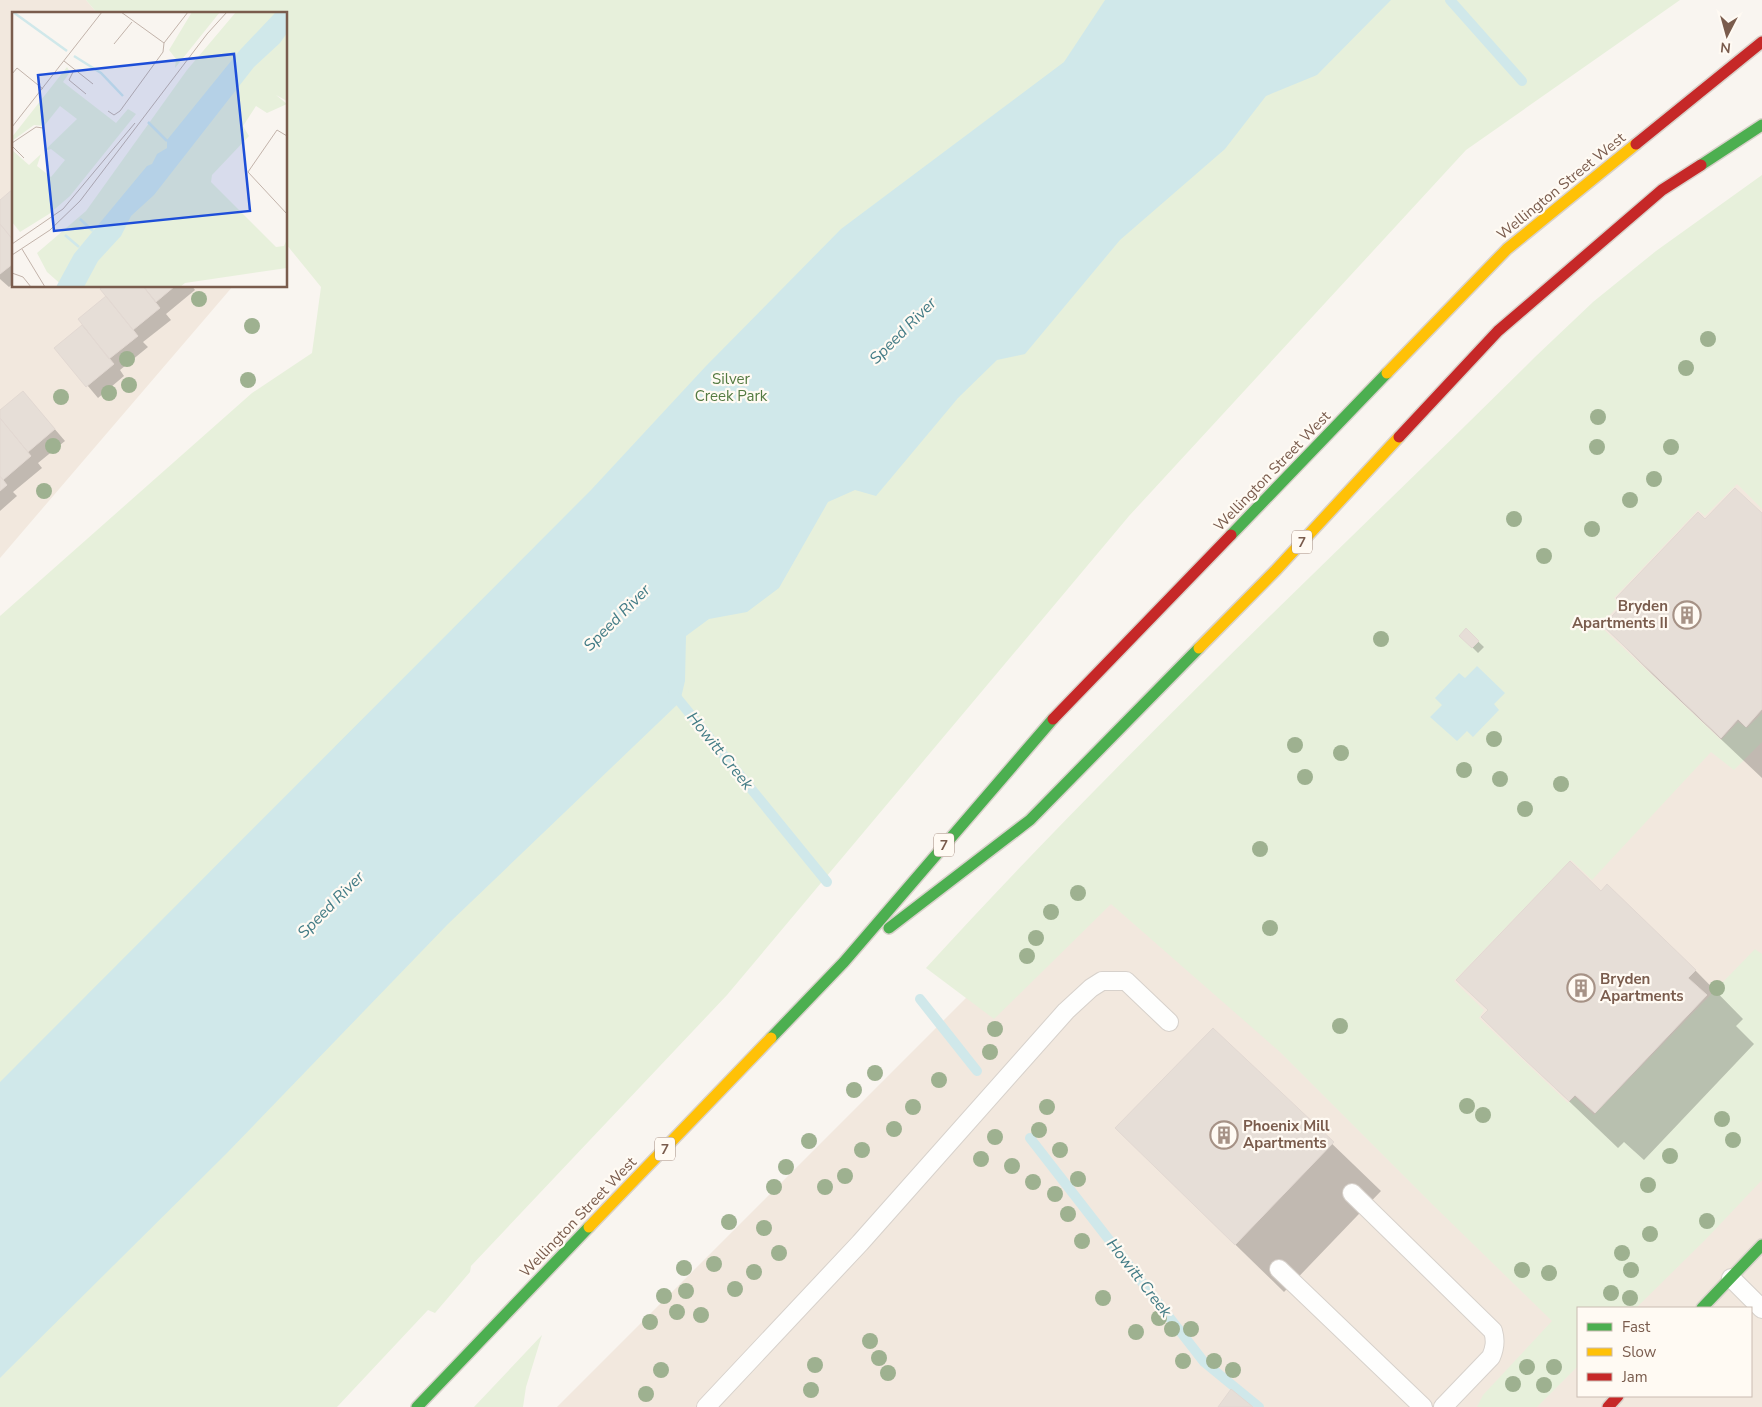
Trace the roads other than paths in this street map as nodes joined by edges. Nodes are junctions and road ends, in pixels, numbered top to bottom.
1 (1762, 42) edge
2 (1762, 125) edge
3 (844, 962) junction
4 (1169, 1022) dead end
5 (1352, 1193) dead end
6 (1762, 1245) edge
7 (1279, 1269) dead end
8 (1731, 1278) junction
9 (1703, 1307) edge
10 (1762, 1309) edge
11 (1617, 1397) edge
12 (417, 1407) edge
13 (706, 1407) edge
14 (1423, 1407) edge
15 (1443, 1407) edge
16 (1608, 1407) edge

1 - 3 main road, Wellington Street West / 7
2 - 3 main road, Wellington Street West / 7
3 - 12 main road, Wellington Street West / 7
4 - 13 lane
5 - 15 lane
6 - 8 main road
7 - 14 lane
8 - 9 main road
8 - 10 lane
11 - 16 main road

